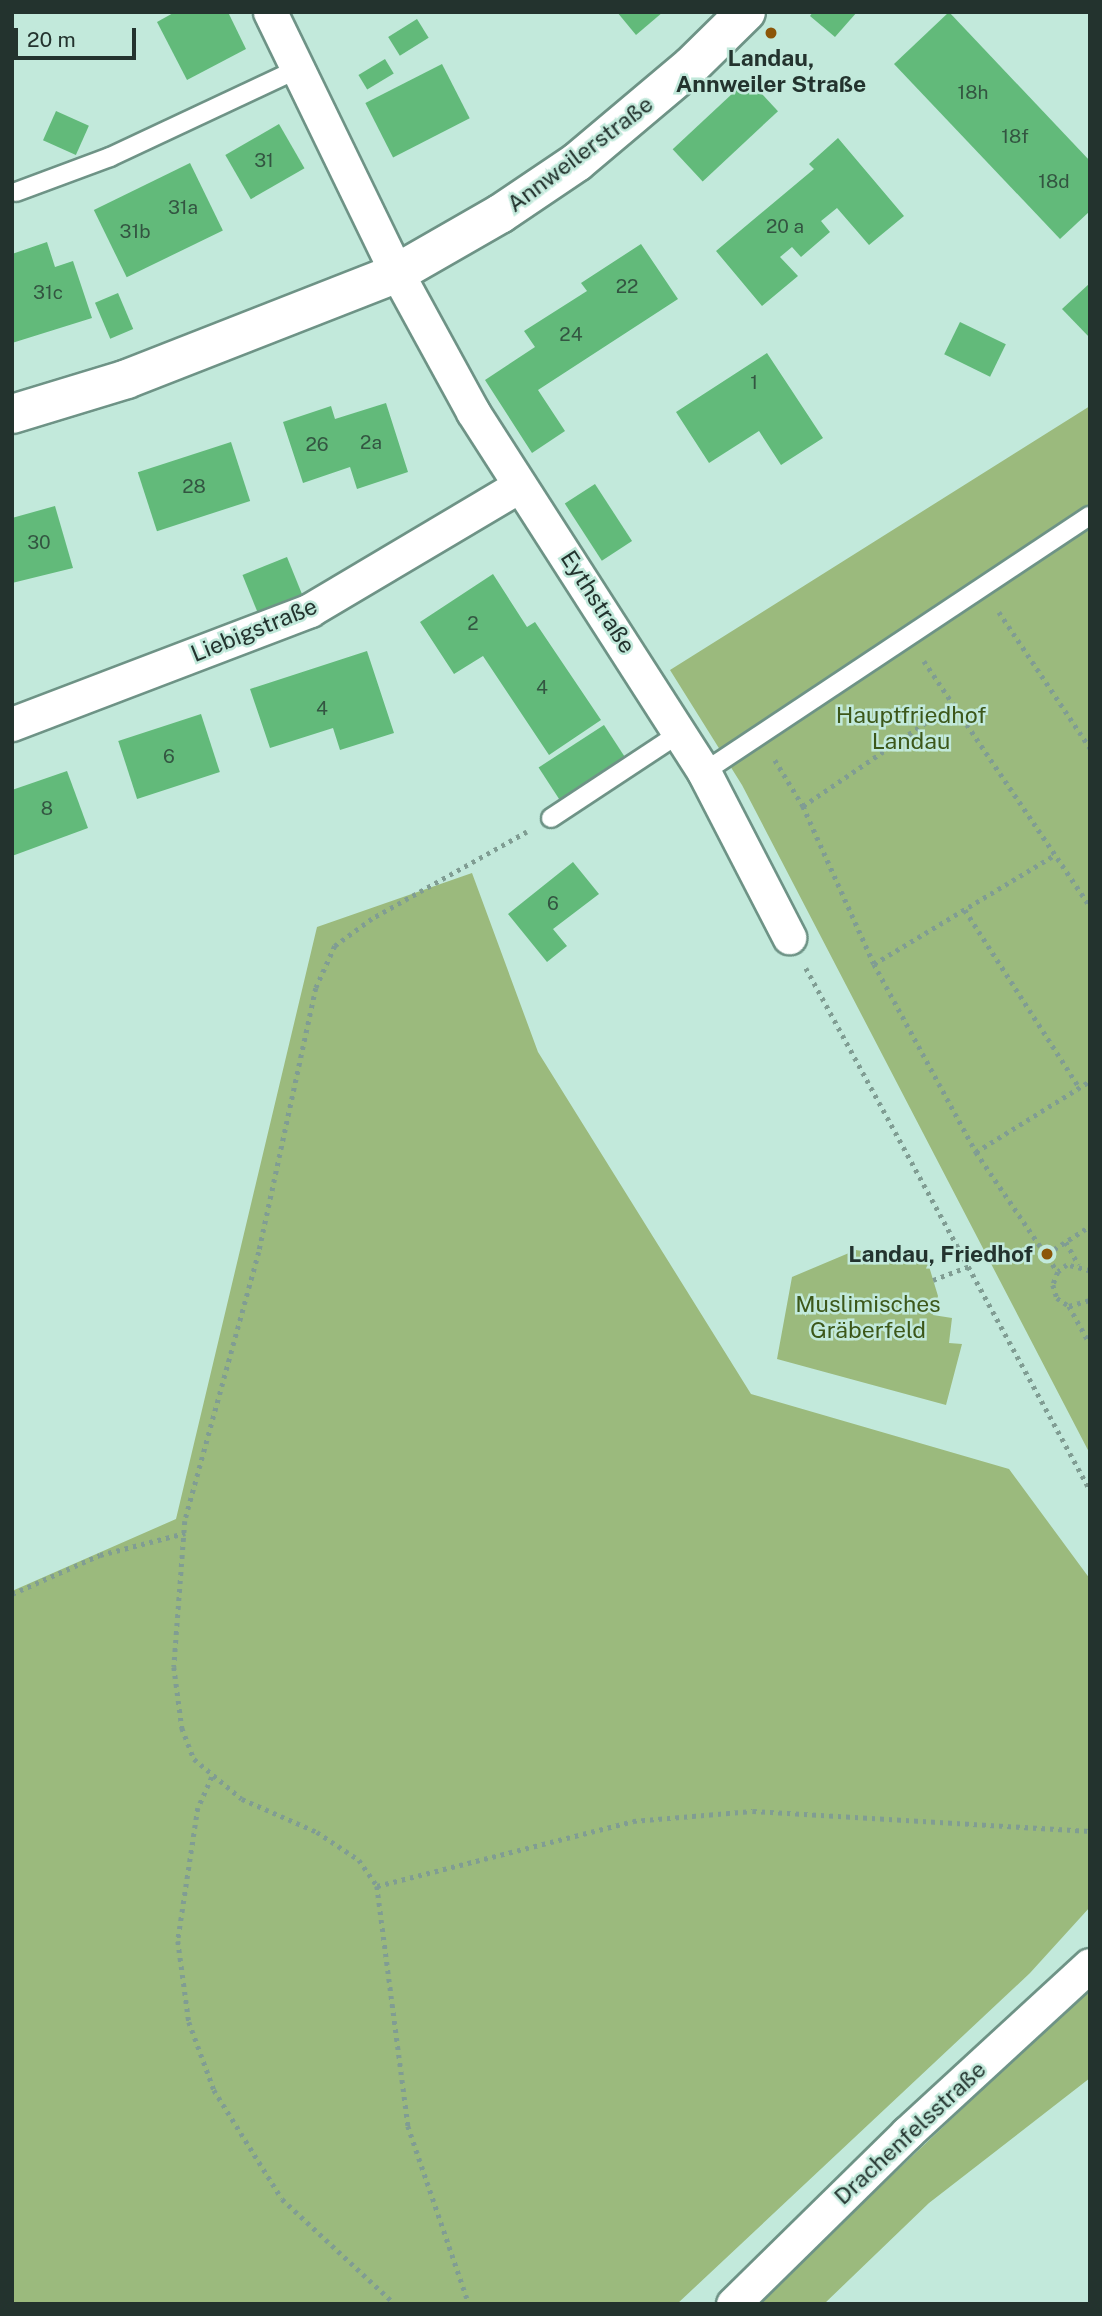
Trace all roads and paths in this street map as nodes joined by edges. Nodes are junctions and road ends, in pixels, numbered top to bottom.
1 (270, 12) edge
2 (746, 12) edge
3 (298, 69) junction
4 (16, 192) dead end
5 (397, 273) junction
6 (12, 414) edge
7 (519, 486) junction
8 (1090, 516) edge
9 (983, 588) junction
10 (908, 637) junction
11 (953, 704) junction
12 (12, 724) edge
13 (680, 733) junction
14 (761, 738) junction
15 (1090, 748) edge
16 (704, 772) junction
17 (803, 806) junction
18 (551, 818) joint
19 (1055, 855) junction
20 (1090, 906) edge
21 (965, 910) junction
22 (789, 937) joint
23 (874, 964) junction
24 (1090, 1080) edge
25 (1079, 1087) junction
26 (976, 1152) junction
27 (1090, 1226) edge
28 (1066, 1242) junction
29 (1047, 1254) junction
30 (1079, 1265) junction
31 (969, 1266) junction
32 (1090, 1271) edge
33 (1058, 1272) junction
34 (933, 1280) dead end
35 (1090, 1300) edge
36 (1069, 1306) junction
37 (1090, 1344) edge
38 (1090, 1490) edge
39 (184, 1533) junction
40 (12, 1594) edge
41 (212, 1777) junction
42 (1090, 1831) edge
43 (377, 1886) junction
44 (1090, 1965) edge
45 (395, 2304) edge
46 (469, 2304) edge
47 (733, 2304) edge

1 - 3 street
2 - 5 street, Annweilerstraße
3 - 4 lane
3 - 5 street
5 - 6 street, Annweilerstraße
5 - 7 street, Eythstraße
7 - 12 street, Liebigstraße
7 - 13 street, Eythstraße
8 - 9 lane
9 - 10 lane
9 - 15 path
10 - 11 path
10 - 14 lane
11 - 17 path
11 - 19 path
13 - 16 street, Eythstraße
13 - 18 lane
14 - 16 lane
14 - 17 path
16 - 22 street, Eythstraße
17 - 23 path
18 - 39 path
19 - 20 path
19 - 21 path
21 - 23 path
21 - 25 path
22 - 31 path
23 - 26 path
24 - 25 path
25 - 26 path
26 - 29 path
27 - 28 path
28 - 29 path
28 - 30 path
29 - 33 path
30 - 32 path
30 - 33 path
31 - 34 path
31 - 38 path
33 - 36 path
35 - 36 path
36 - 37 path
39 - 40 path
39 - 41 path
41 - 43 path
41 - 45 path
42 - 43 path
43 - 46 path
44 - 47 street, Drachenfelsstraße

